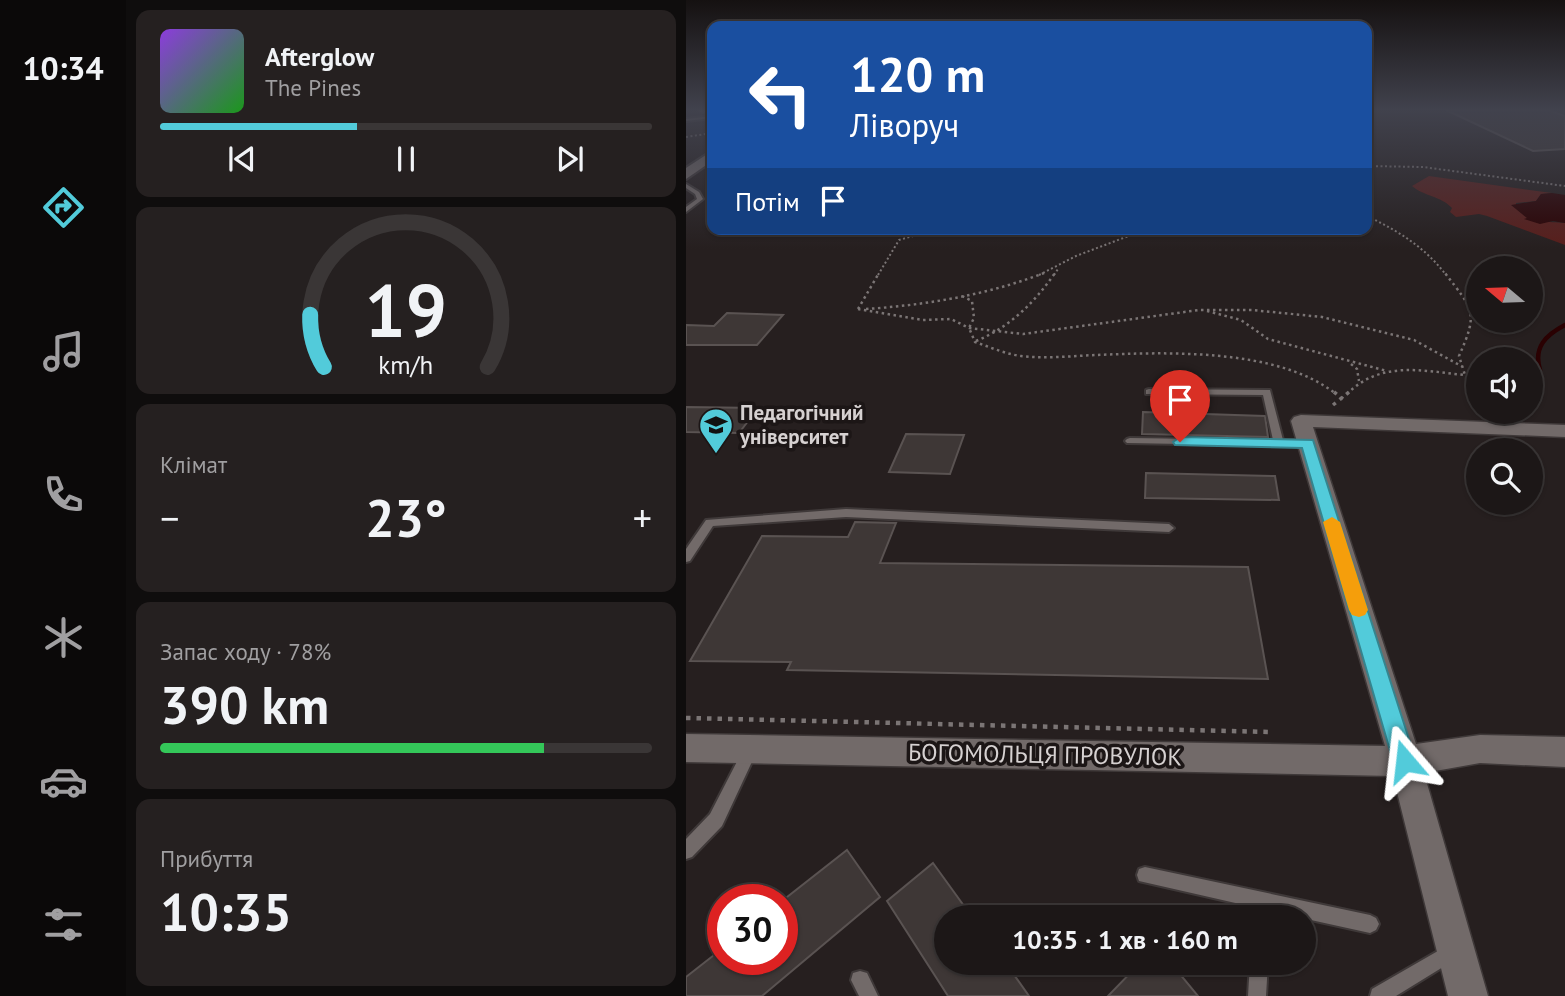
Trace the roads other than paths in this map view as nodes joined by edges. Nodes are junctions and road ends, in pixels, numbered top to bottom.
1 (707, 159) edge
2 (686, 175) edge
3 (686, 186) edge
4 (686, 210) edge
5 (1149, 392) dead end
6 (1565, 431) edge
7 (1304, 432) junction
8 (1130, 441) dead end
9 (1279, 443) junction
10 (1169, 528) dead end
11 (686, 558) edge
12 (686, 748) edge
13 (751, 750) junction
14 (1565, 752) edge
15 (1405, 761) junction
16 (686, 851) edge
17 (1145, 875) dead end
18 (1250, 905) edge
19 (1316, 916) edge
20 (1370, 924) dead end
21 (1456, 950) junction
22 (1258, 975) edge
23 (1257, 996) edge
24 (1379, 996) edge
25 (1468, 996) edge

1 - 2 street
3 - 4 lane
5 - 9 lane
6 - 7 street
7 - 9 lane
7 - 15 street
8 - 9 lane
10 - 11 lane
12 - 13 street, БОГОМОЛЬЦЯ ПРОВУЛОК
13 - 15 street, БОГОМОЛЬЦЯ ПРОВУЛОК
13 - 16 lane
14 - 15 street
15 - 21 street
17 - 18 lane
19 - 20 lane
21 - 24 lane
21 - 25 street
22 - 23 lane

